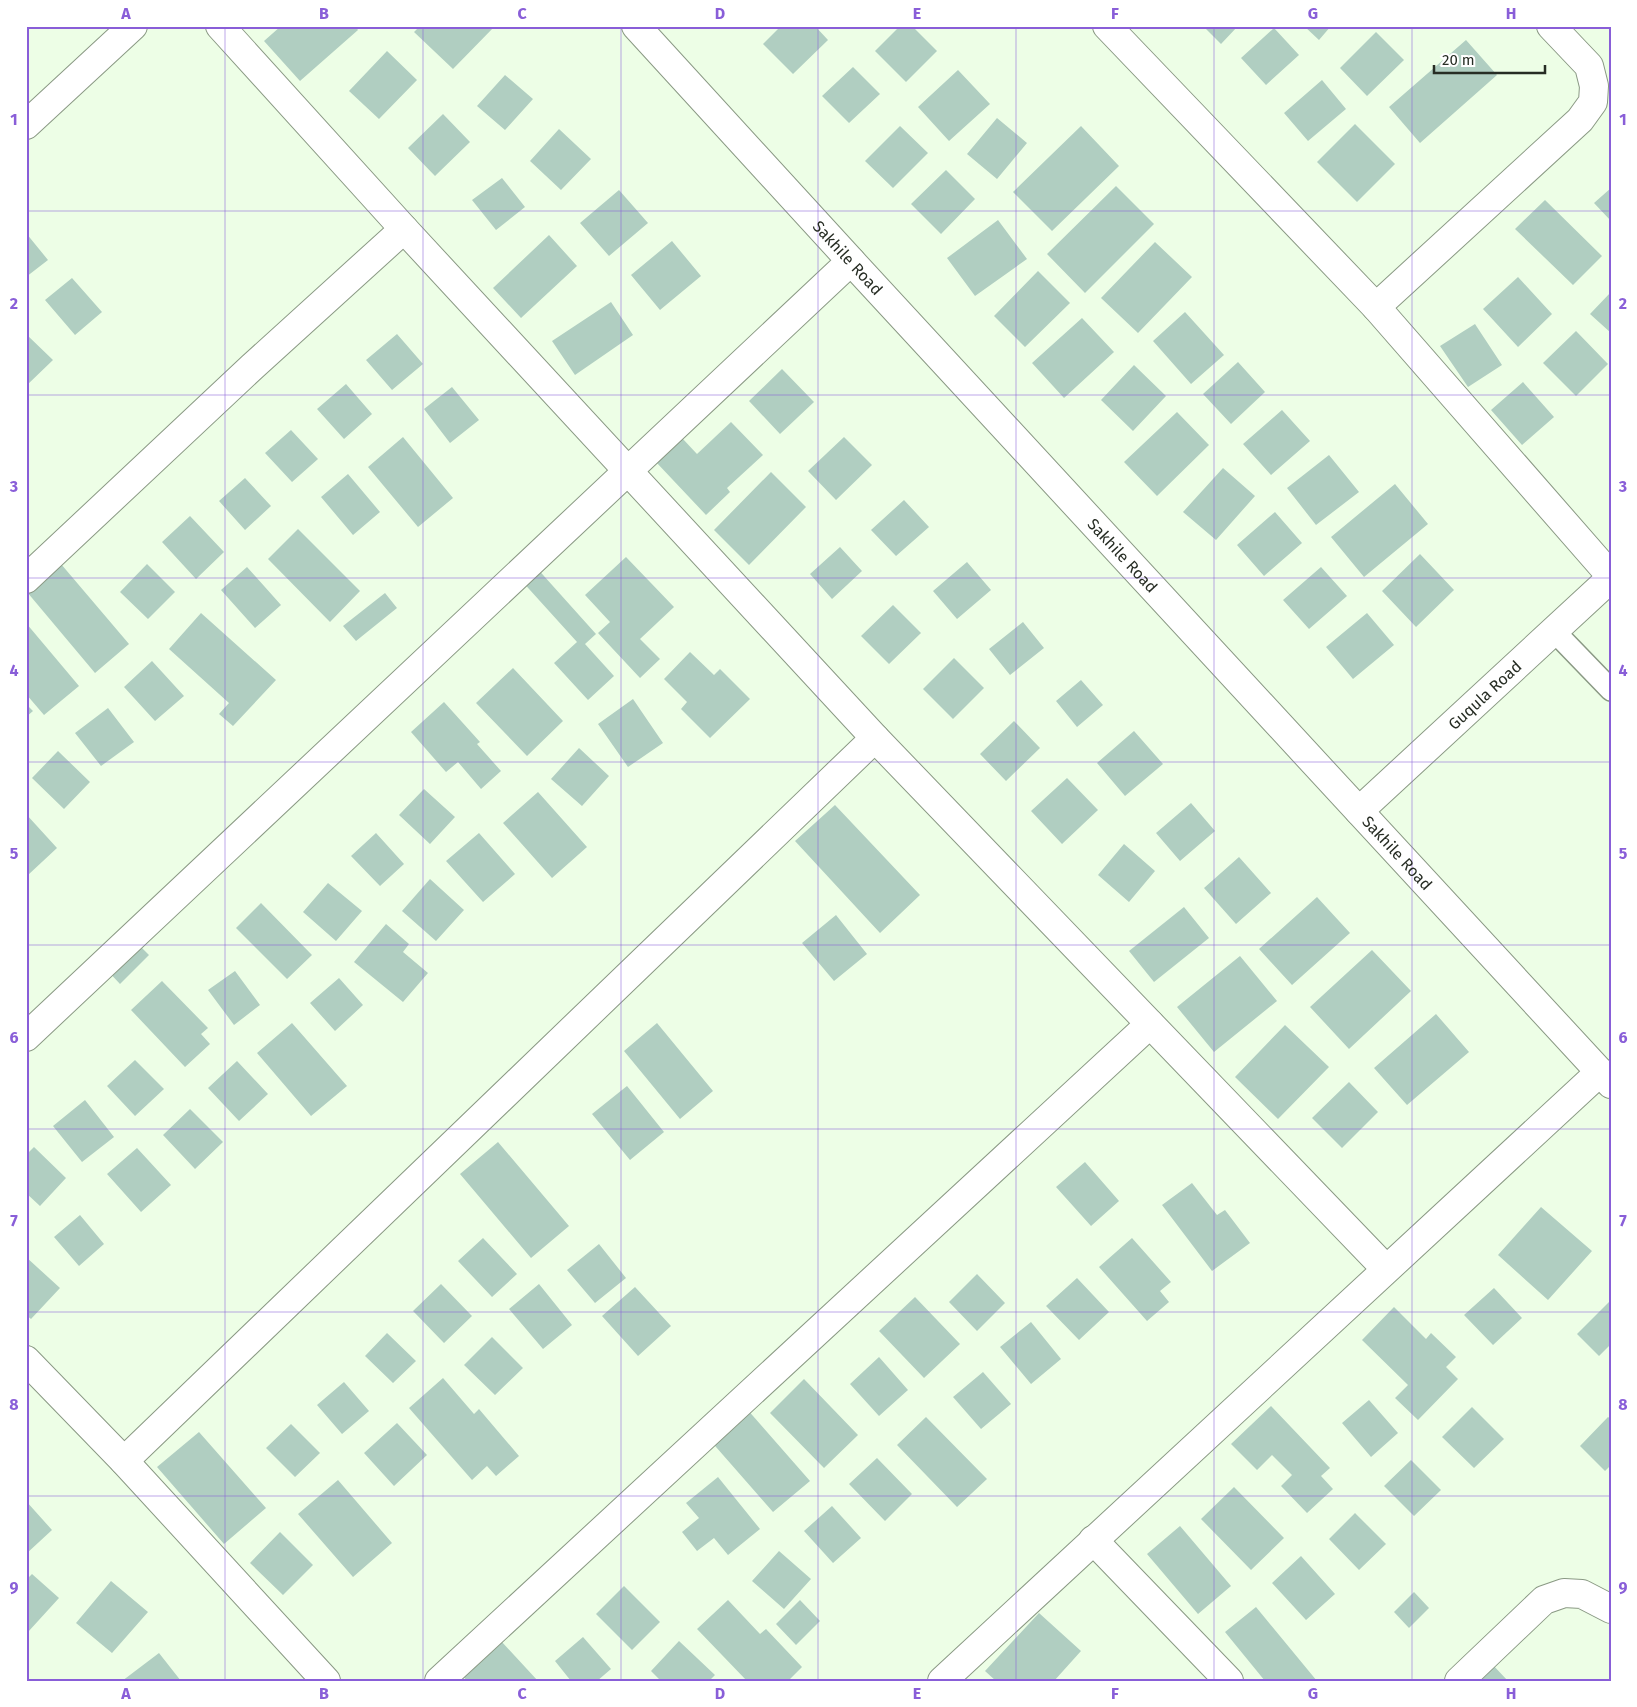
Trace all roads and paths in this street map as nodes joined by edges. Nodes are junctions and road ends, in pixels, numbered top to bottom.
1 (133, 26) edge
2 (220, 26) edge
3 (636, 26) edge
4 (1107, 26) edge
5 (1551, 26) edge
6 (26, 125) edge
7 (404, 229) junction
8 (851, 261) junction
9 (1376, 307) junction
10 (629, 470) junction
11 (1611, 577) edge
12 (26, 579) edge
13 (1554, 631) junction
14 (1611, 690) edge
15 (875, 738) junction
16 (1359, 811) junction
17 (1150, 1024) junction
18 (26, 1037) edge
19 (1605, 1078) edge
20 (1386, 1269) junction
21 (26, 1360) edge
22 (124, 1461) junction
23 (1093, 1540) junction
24 (1611, 1609) edge
25 (326, 1681) edge
26 (439, 1681) edge
27 (942, 1681) edge
28 (1229, 1681) edge
29 (1459, 1681) edge

1 - 6 street
2 - 7 street
3 - 8 street, Sakhile Road
4 - 9 street
5 - 9 street
7 - 10 street
7 - 12 street
8 - 10 street
8 - 16 street, Sakhile Road
9 - 11 street
10 - 15 street
10 - 18 street
11 - 13 street, Guqula Road
13 - 14 lane
13 - 16 street, Guqula Road
15 - 17 street
15 - 22 street
16 - 19 street, Sakhile Road
17 - 20 street
17 - 26 street
19 - 20 street
20 - 23 street
21 - 22 street
22 - 25 street
23 - 27 street
23 - 28 street
24 - 29 street

